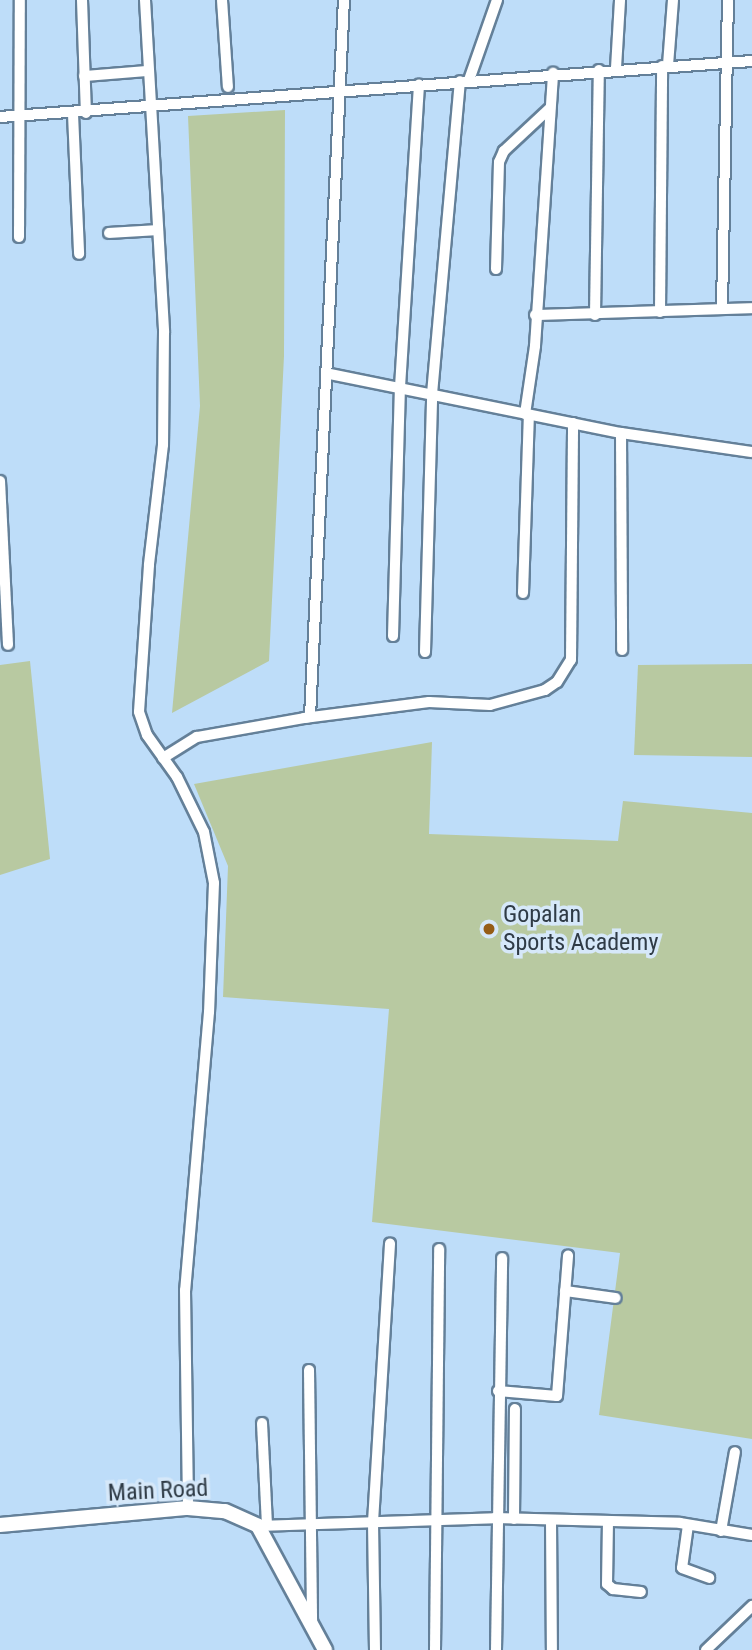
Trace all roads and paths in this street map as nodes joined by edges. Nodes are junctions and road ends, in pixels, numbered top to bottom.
1 (20, 0) edge
2 (82, 0) edge
3 (145, 0) edge
4 (222, 0) edge
5 (344, 0) edge
6 (497, 0) edge
7 (620, 0) edge
8 (673, 0) edge
9 (728, 0) edge
10 (729, 61) junction
11 (752, 61) edge
12 (665, 65) junction
13 (616, 68) junction
14 (599, 70) junction
15 (148, 71) junction
16 (553, 73) junction
17 (84, 76) junction
18 (465, 81) junction
19 (419, 85) junction
20 (228, 88) dead end
21 (341, 91) junction
22 (151, 108) junction
23 (550, 108) junction
24 (86, 113) junction
25 (74, 114) junction
26 (22, 116) junction
27 (0, 117) edge
28 (158, 230) junction
29 (109, 233) dead end
30 (19, 237) dead end
31 (79, 254) dead end
32 (496, 270) dead end
33 (752, 308) edge
34 (722, 309) junction
35 (660, 312) junction
36 (595, 315) junction
37 (535, 316) junction
38 (330, 374) junction
39 (401, 387) junction
40 (432, 394) junction
41 (527, 415) junction
42 (573, 423) junction
43 (621, 433) junction
44 (752, 452) edge
45 (0, 481) edge
46 (523, 593) dead end
47 (393, 636) dead end
48 (8, 645) dead end
49 (622, 650) dead end
50 (425, 652) dead end
51 (301, 719) junction
52 (163, 758) junction
53 (390, 1244) dead end
54 (439, 1249) dead end
55 (568, 1255) dead end
56 (502, 1258) dead end
57 (565, 1291) junction
58 (615, 1298) dead end
59 (309, 1370) dead end
60 (498, 1391) junction
61 (515, 1409) dead end
62 (262, 1423) dead end
63 (735, 1452) dead end
64 (188, 1508) junction
65 (495, 1518) junction
66 (514, 1519) junction
67 (434, 1520) junction
68 (551, 1520) junction
69 (608, 1521) junction
70 (373, 1522) junction
71 (310, 1524) junction
72 (0, 1525) edge
73 (262, 1525) junction
74 (688, 1525) junction
75 (721, 1531) junction
76 (752, 1535) edge
77 (709, 1578) dead end
78 (641, 1592) dead end
79 (752, 1606) edge
80 (312, 1620) junction
81 (326, 1650) edge
82 (375, 1650) edge
83 (435, 1650) edge
84 (496, 1650) edge
85 (552, 1650) edge
86 (706, 1650) edge

1 - 26 street
2 - 17 street
3 - 15 street
4 - 20 street
5 - 21 street
6 - 18 street
7 - 13 street
8 - 12 street
9 - 10 street
10 - 11 street
10 - 12 street
10 - 34 street
12 - 13 street
12 - 35 street
13 - 14 street
14 - 16 street
14 - 36 street
15 - 17 street
15 - 22 street
16 - 18 street
16 - 23 street
17 - 24 street
18 - 19 street
18 - 40 street
19 - 21 street
19 - 39 street
21 - 22 street
21 - 38 street
22 - 24 street
22 - 28 street
23 - 32 street
23 - 37 street
24 - 25 street
25 - 26 street
25 - 31 street
26 - 27 street
26 - 30 street
28 - 29 street
28 - 52 street
33 - 34 street
34 - 35 street
35 - 36 street
36 - 37 street
37 - 41 street
38 - 39 street
38 - 51 street
39 - 40 street
39 - 47 street
40 - 41 street
40 - 50 street
41 - 42 street
41 - 46 street
42 - 43 street
42 - 51 street
43 - 44 street
43 - 49 street
45 - 48 street
51 - 52 street
52 - 64 street
53 - 70 street
54 - 67 street
55 - 57 street
56 - 60 street
57 - 58 street
57 - 60 street
59 - 71 street
60 - 65 street
61 - 66 street
62 - 73 street
63 - 75 street
64 - 72 street, Main Road
64 - 73 street, Main Road
65 - 66 street
65 - 67 street
65 - 84 street
66 - 68 street
67 - 70 street
67 - 83 street
68 - 69 street
68 - 85 street
69 - 74 street
69 - 78 street
70 - 71 street
70 - 82 street
71 - 73 street
71 - 80 street
73 - 80 street
74 - 75 street
74 - 77 street
75 - 76 street
79 - 86 street
80 - 81 street

